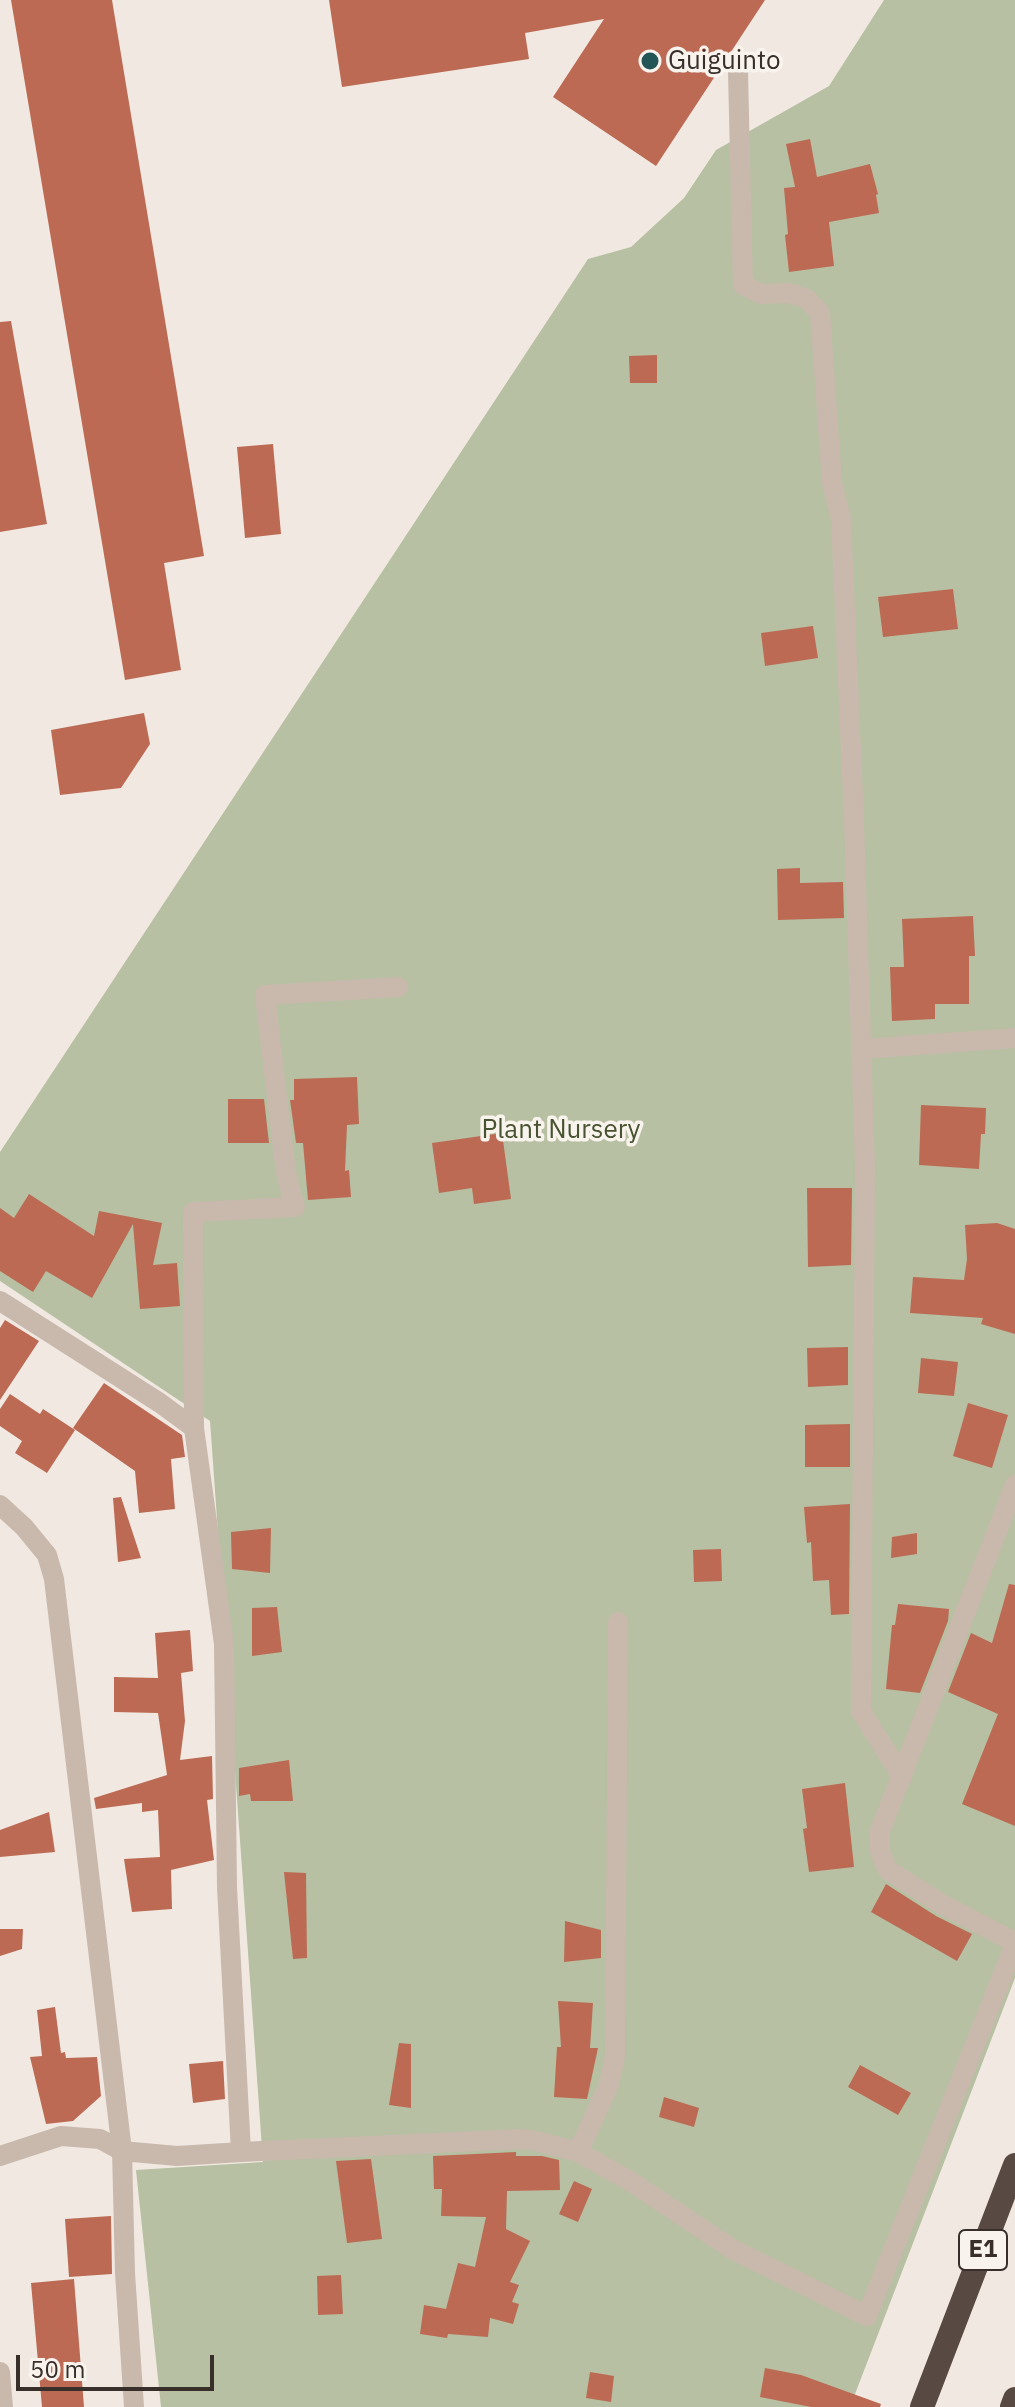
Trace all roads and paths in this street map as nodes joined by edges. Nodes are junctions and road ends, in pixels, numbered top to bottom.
1 (738, 72) dead end
2 (398, 987) dead end
3 (1015, 1038) edge
4 (861, 1049) junction
5 (0, 1301) edge
6 (194, 1428) junction
7 (1015, 1485) edge
8 (0, 1505) edge
9 (618, 1622) dead end
10 (902, 1777) junction
11 (1015, 1943) edge
12 (122, 2151) junction
13 (241, 2152) junction
14 (578, 2152) junction
15 (0, 2156) edge
16 (1015, 2165) edge
17 (0, 2372) edge
18 (1015, 2399) edge
19 (3, 2407) edge
20 (134, 2407) edge
21 (922, 2407) edge
22 (1012, 2407) edge

1 - 4 street
2 - 6 street
3 - 4 street
4 - 10 street
5 - 6 street
6 - 13 street
7 - 10 street
8 - 12 street
9 - 14 street
10 - 11 street
11 - 14 street
12 - 13 street
12 - 15 street
12 - 20 street
13 - 14 street
16 - 21 highway, E1
17 - 19 street
18 - 22 highway

